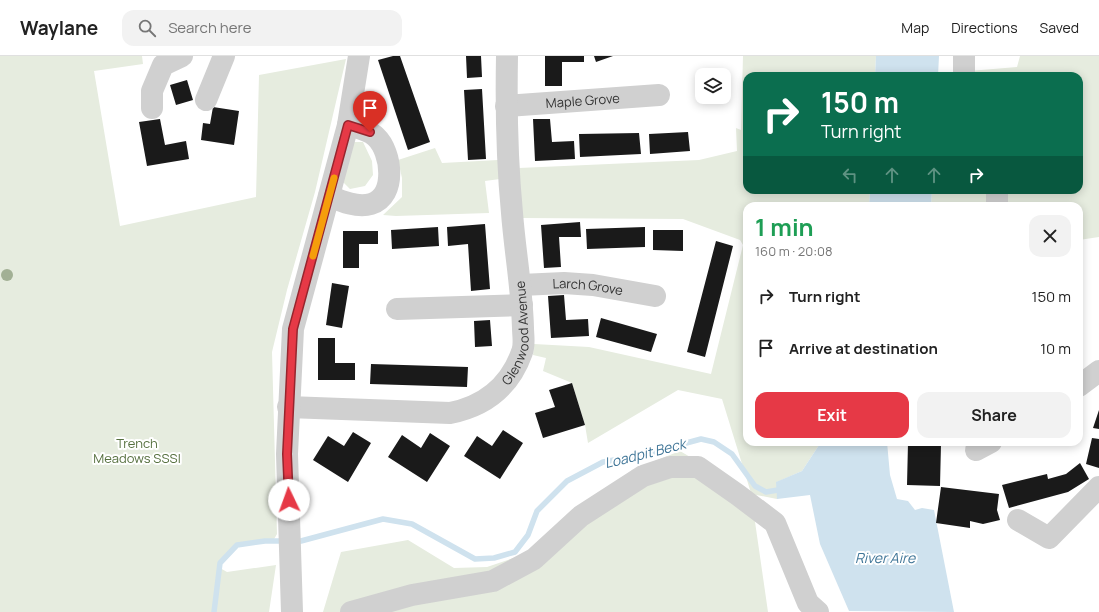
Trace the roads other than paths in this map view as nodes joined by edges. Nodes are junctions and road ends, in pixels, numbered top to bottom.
1 (182, 56) edge
2 (224, 56) edge
3 (359, 56) edge
4 (507, 56) edge
5 (659, 95) dead end
6 (206, 100) dead end
7 (506, 106) junction
8 (152, 108) dead end
9 (348, 125) junction
10 (329, 196) junction
11 (521, 295) junction
12 (655, 296) dead end
13 (397, 309) dead end
14 (1099, 371) edge
15 (1083, 383) edge
16 (288, 407) junction
17 (1099, 486) edge
18 (1018, 520) dead end
19 (292, 612) edge
20 (351, 612) edge
21 (818, 612) edge

1 - 8 street
2 - 6 street
3 - 9 street
4 - 7 street, Glenwood Avenue
5 - 7 street, Maple Grove
7 - 11 street, Glenwood Avenue
9 - 10 street
9 - 10 street
10 - 16 street
11 - 12 street, Larch Grove
11 - 13 street, Larch Grove
11 - 16 street, Glenwood Avenue
14 - 15 street
16 - 19 street
17 - 18 street
20 - 21 street

